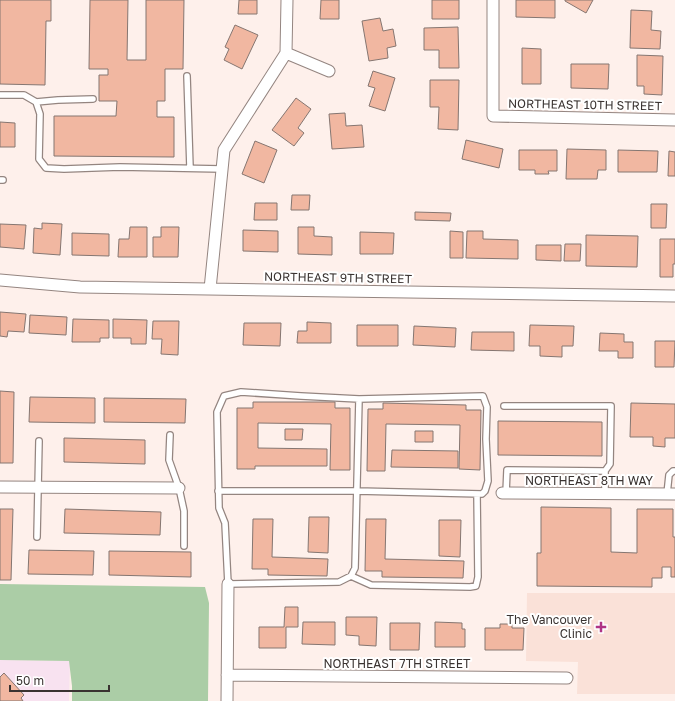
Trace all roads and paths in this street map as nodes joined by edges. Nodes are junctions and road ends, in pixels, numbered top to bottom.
1 (287, 0) edge
2 (493, 0) edge
3 (286, 53) junction
4 (329, 71) dead end
5 (187, 76) dead end
6 (0, 95) edge
7 (93, 100) dead end
8 (36, 102) junction
9 (675, 120) edge
10 (190, 168) junction
11 (222, 169) junction
12 (0, 280) edge
13 (210, 289) junction
14 (675, 296) edge
15 (359, 399) junction
16 (504, 406) dead end
17 (170, 435) dead end
18 (39, 441) dead end
19 (605, 471) junction
20 (675, 471) edge
21 (0, 487) edge
22 (38, 487) junction
23 (179, 488) junction
24 (218, 491) junction
25 (357, 491) junction
26 (504, 493) joint
27 (477, 494) junction
28 (605, 494) junction
29 (671, 494) edge
30 (37, 536) dead end
31 (184, 546) dead end
32 (351, 576) junction
33 (228, 584) junction
34 (227, 675) junction
35 (567, 678) dead end
36 (227, 701) edge

1 - 3 street
2 - 9 street, NORTHEAST 10TH STREET
3 - 4 street
3 - 11 street
5 - 10 lane
6 - 8 lane
7 - 8 lane
8 - 10 lane
10 - 11 lane
11 - 13 street
12 - 13 street, NORTHEAST 9TH STREET
13 - 14 street, NORTHEAST 9TH STREET
15 - 24 lane
15 - 25 lane
15 - 27 lane
16 - 19 lane
17 - 23 lane
18 - 22 lane
19 - 26 lane
19 - 28 lane
20 - 29 lane
21 - 22 street
22 - 23 street
22 - 30 lane
23 - 31 lane
24 - 25 lane
24 - 33 lane
25 - 27 lane
25 - 32 lane
26 - 28 street, NORTHEAST 8TH WAY
27 - 32 lane
28 - 29 street, NORTHEAST 8TH WAY
32 - 33 lane
33 - 34 street
34 - 35 street, NORTHEAST 7TH STREET
34 - 36 street

